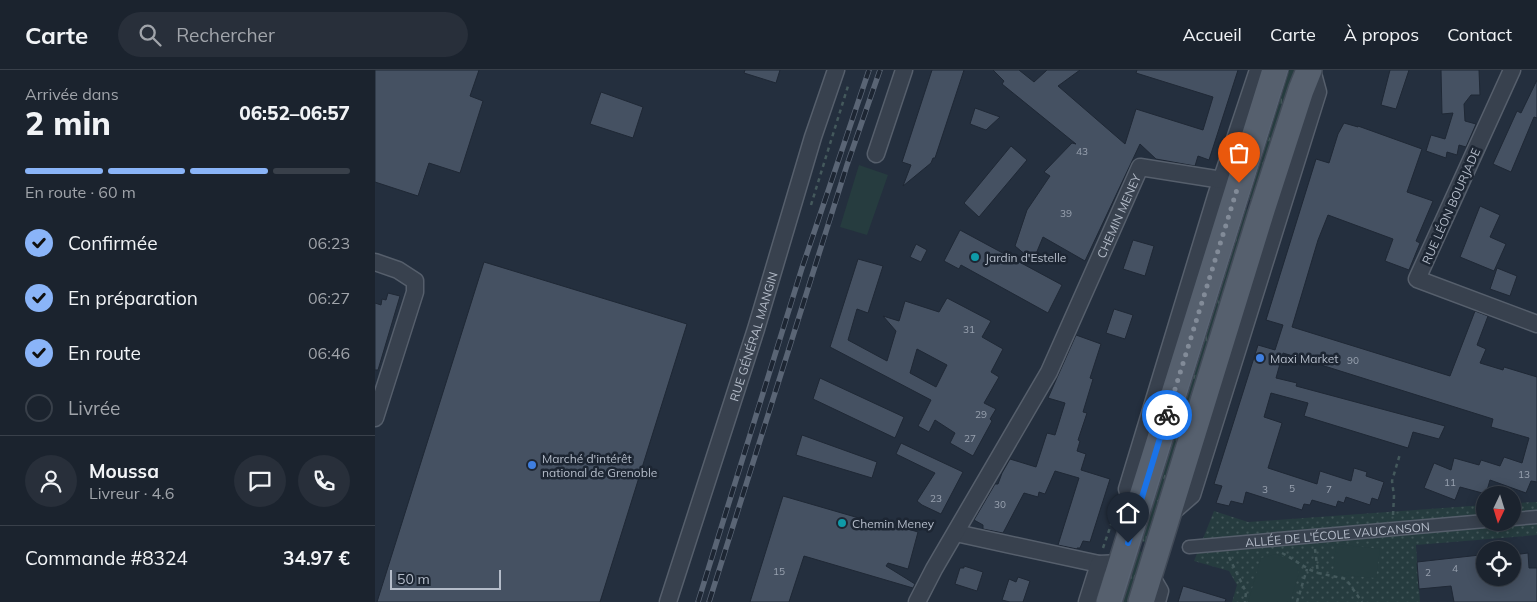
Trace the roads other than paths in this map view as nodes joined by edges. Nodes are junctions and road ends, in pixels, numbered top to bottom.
1 (836, 70) edge
2 (904, 70) edge
3 (1258, 70) edge
4 (1275, 70) edge
5 (1311, 70) edge
6 (1512, 70) edge
7 (876, 154) dead end
8 (1222, 180) junction
9 (375, 262) edge
10 (1537, 324) edge
11 (375, 418) edge
12 (1136, 516) junction
13 (1537, 517) edge
14 (1521, 518) edge
15 (1476, 522) edge
16 (956, 533) junction
17 (1189, 547) dead end
18 (1110, 563) junction
19 (1150, 574) junction
20 (668, 602) edge
21 (917, 602) edge
22 (1087, 602) edge
23 (1109, 602) edge
24 (1141, 602) edge
25 (1157, 602) edge

1 - 20 street, RUE GÉNÉRAL MANGIN
2 - 7 street
3 - 8 street
4 - 12 main road
5 - 19 main road
6 - 10 street, RUE LÉON BOURJADE
8 - 12 street
8 - 16 street, CHEMIN MENEY
9 - 11 street
12 - 18 main road
13 - 14 street
15 - 17 street, ALLÉE DE L'ÉCOLE VAUCANSON
16 - 18 street
16 - 21 street, CHEMIN MENEY
18 - 22 street
18 - 23 main road
19 - 24 main road
19 - 25 street

